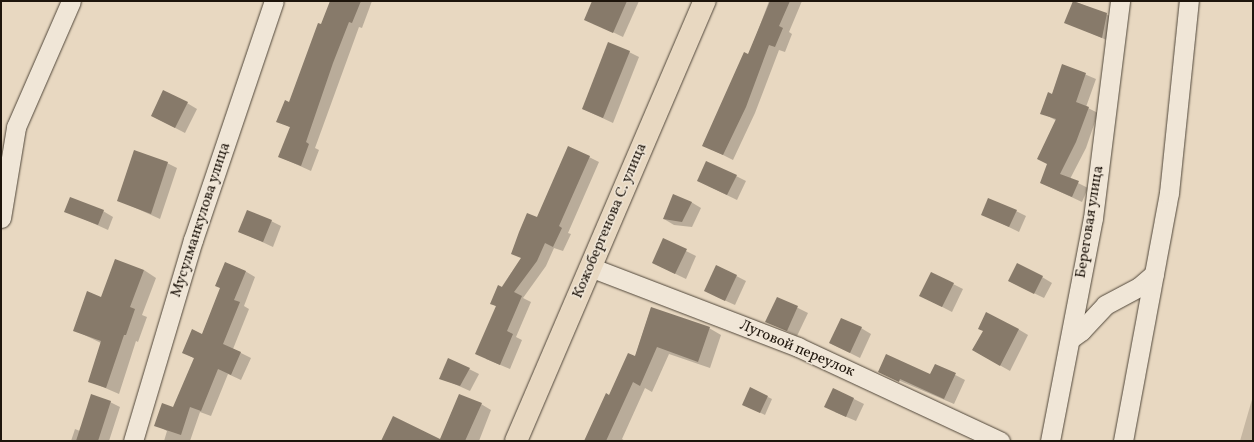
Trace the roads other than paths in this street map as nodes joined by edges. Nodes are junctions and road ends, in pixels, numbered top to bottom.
1 (71, 1) edge
2 (274, 1) edge
3 (705, 1) edge
4 (1120, 1) edge
5 (1189, 1) edge
6 (1, 218) edge
7 (590, 267) junction
8 (1154, 274) junction
9 (1070, 339) junction
10 (132, 441) edge
11 (516, 441) edge
12 (1000, 441) edge
13 (1050, 441) edge
14 (1122, 441) edge

1 - 6 street
2 - 10 street, Мусулманкулова улица
3 - 7 main road, Кожобергенова С. улица
4 - 9 street, Береговая улица
5 - 8 street
7 - 11 main road, Кожобергенова С. улица
7 - 12 street, Луговой переулок
8 - 9 street
8 - 14 street
9 - 13 street, Береговая улица

